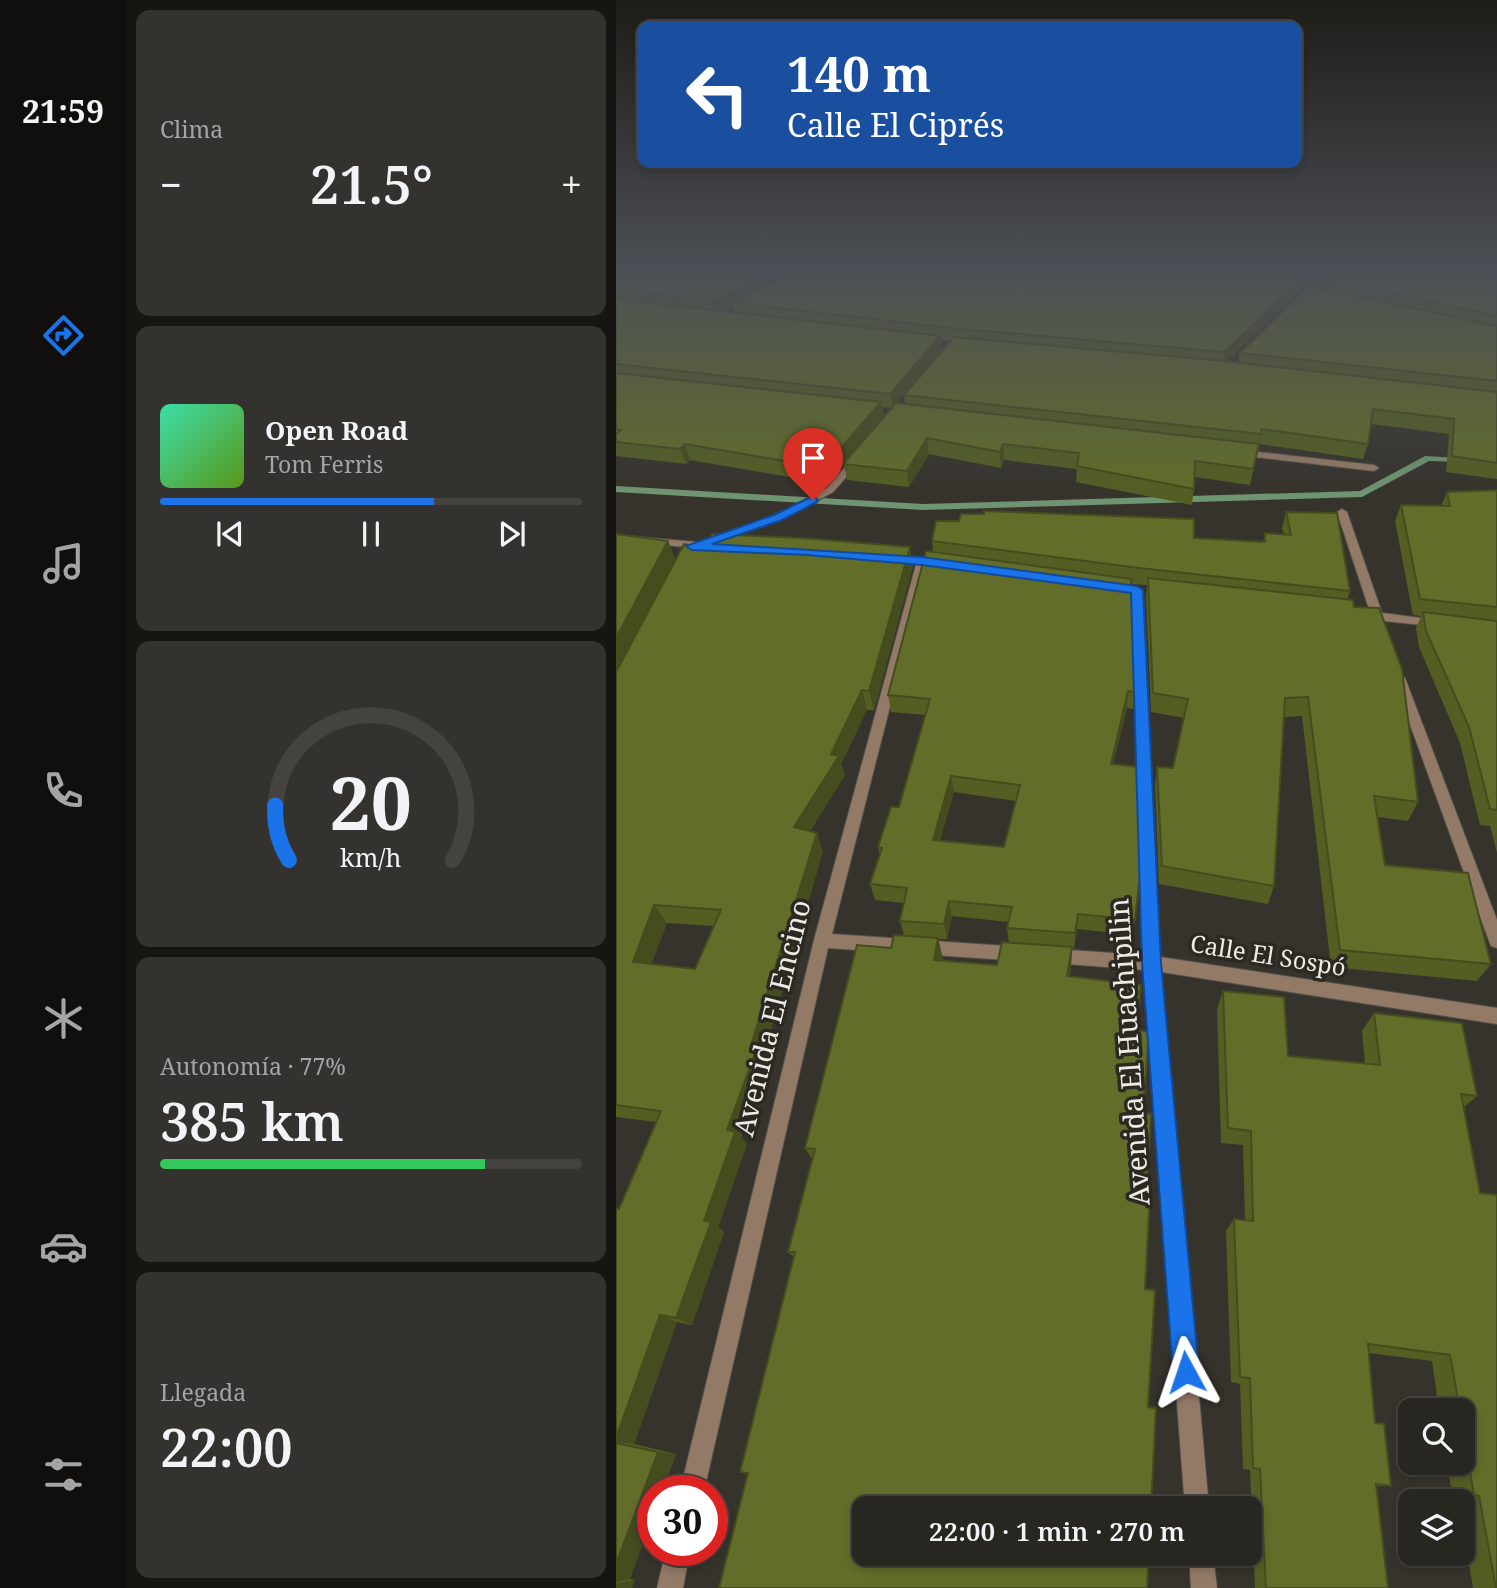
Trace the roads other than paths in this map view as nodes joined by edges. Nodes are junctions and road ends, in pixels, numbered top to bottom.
1 (1224, 451) edge
2 (863, 452) edge
3 (1374, 468) dead end
4 (1342, 512) dead end
5 (616, 538) edge
6 (692, 546) junction
7 (731, 548) edge
8 (686, 559) edge
9 (922, 561) edge
10 (1137, 590) dead end
11 (1350, 613) edge
12 (1376, 616) junction
13 (1443, 625) edge
14 (1386, 642) edge
15 (1396, 668) edge
16 (822, 940) junction
17 (1497, 941) edge
18 (1152, 963) junction
19 (1497, 1016) edge
20 (696, 1475) edge
21 (1197, 1496) edge
22 (675, 1566) edge
23 (1202, 1566) edge
24 (670, 1588) edge
25 (1204, 1588) edge

1 - 3 street
2 - 6 street
4 - 12 street
5 - 6 street
6 - 7 street
6 - 8 street
9 - 16 street, Avenida El Encino
10 - 18 street, Avenida El Huachipilin
11 - 12 street
12 - 13 street
12 - 14 street
15 - 17 street
16 - 18 street, Calle El Sospó
16 - 20 street, Avenida El Encino
18 - 19 street, Calle El Sospó
18 - 21 street, Avenida El Huachipilin
22 - 24 street
23 - 25 street

